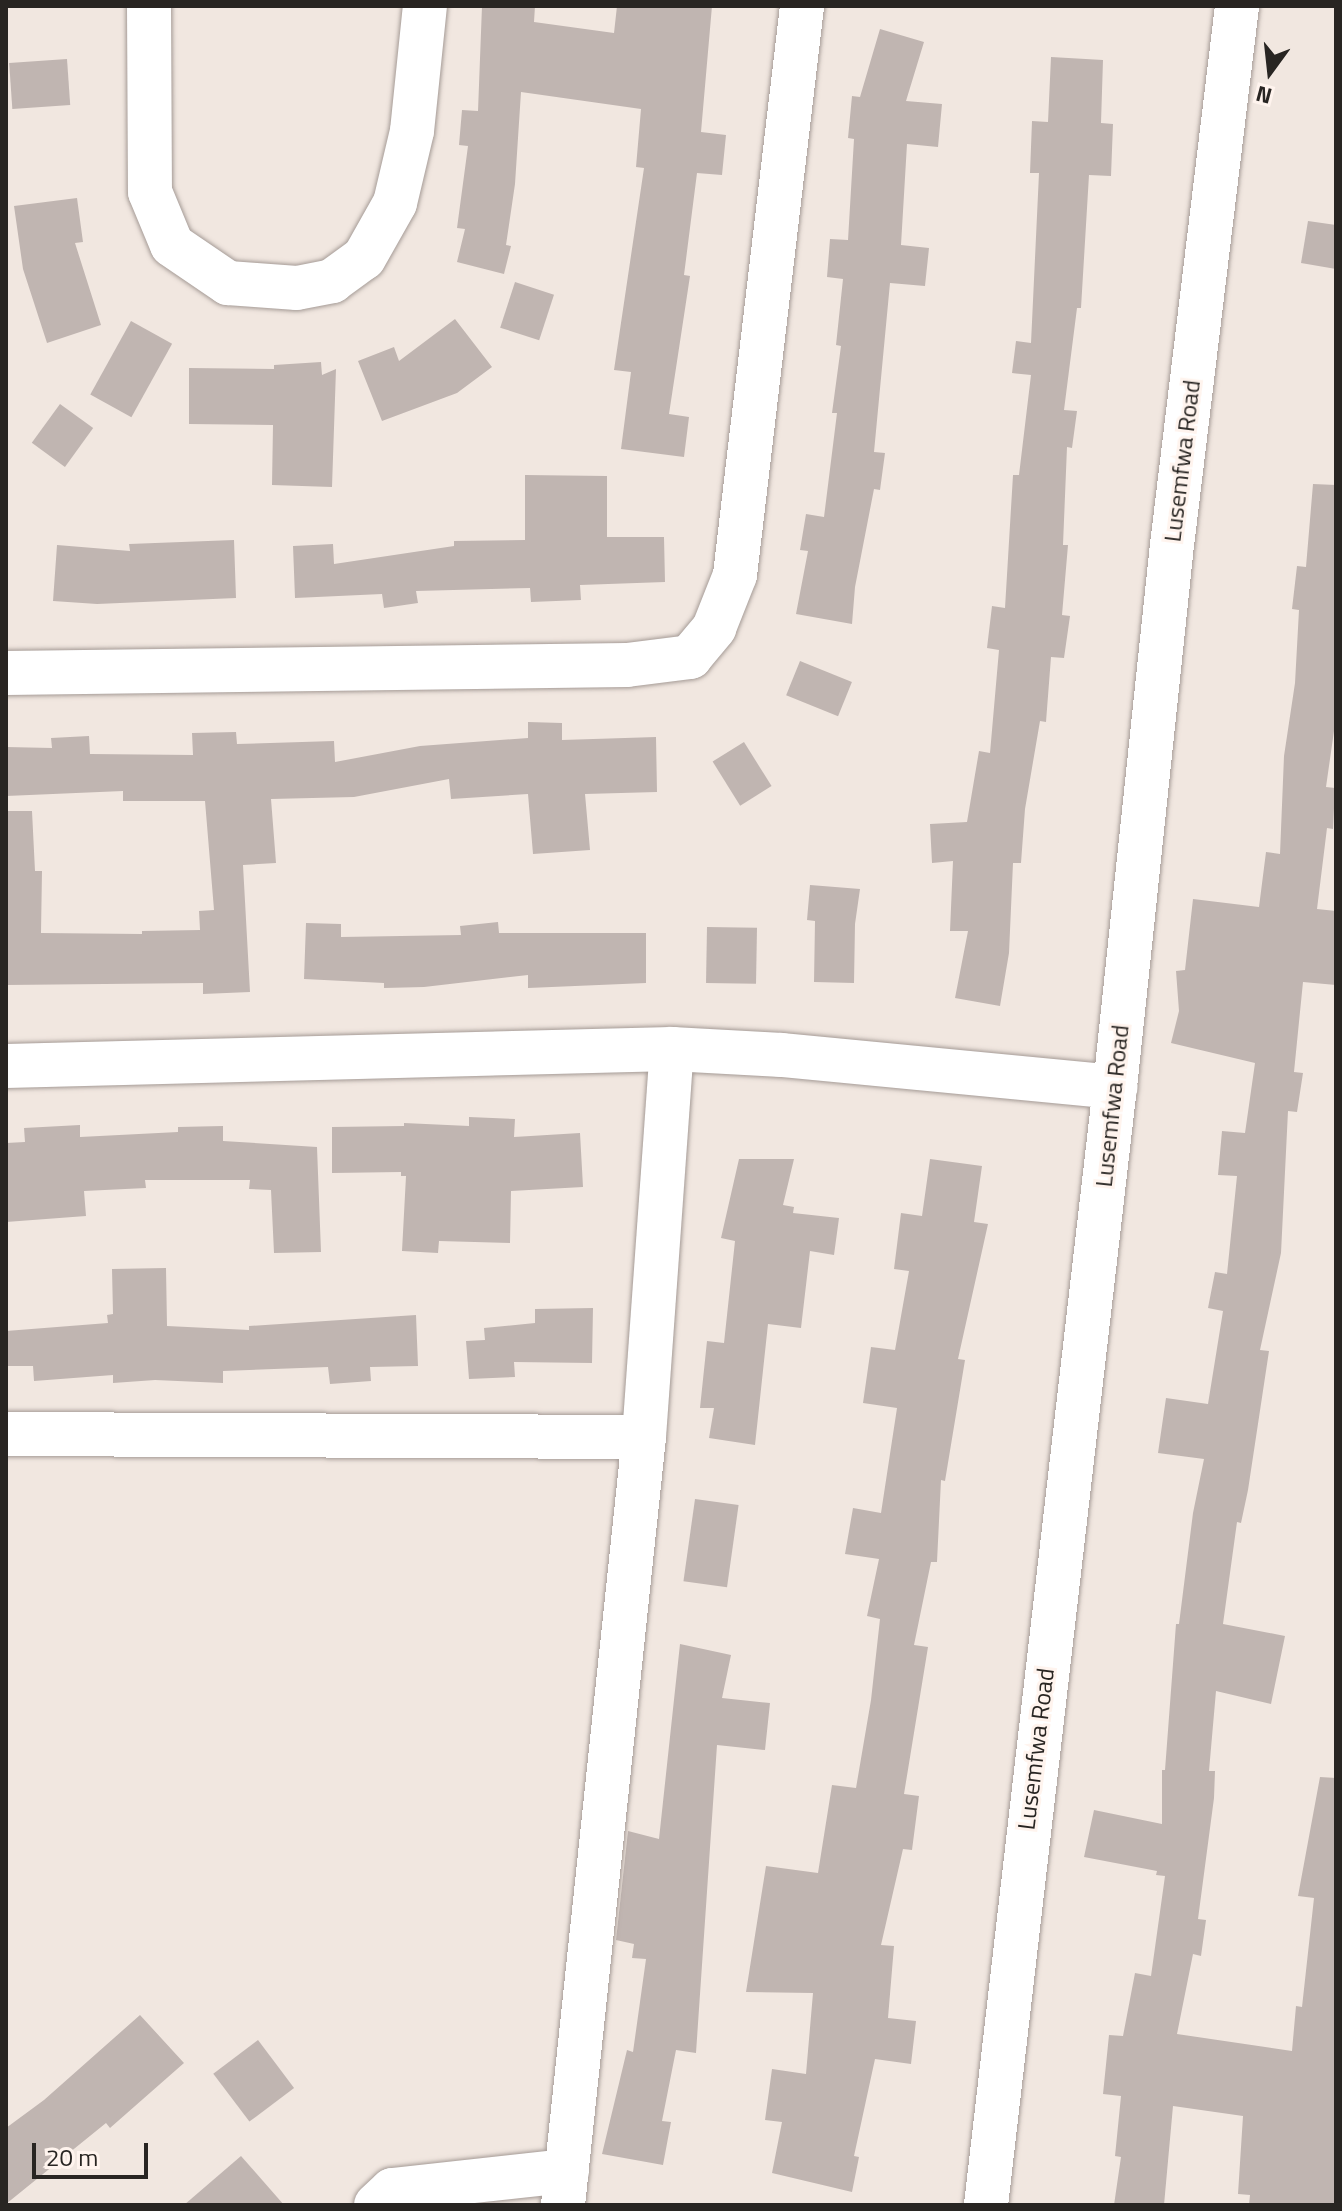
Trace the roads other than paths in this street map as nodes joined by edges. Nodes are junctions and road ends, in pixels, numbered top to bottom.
1 (149, 6) edge
2 (425, 6) edge
3 (802, 6) edge
4 (1236, 6) edge
5 (6, 673) edge
6 (672, 1049) junction
7 (6, 1066) edge
8 (1115, 1087) junction
9 (6, 1434) edge
10 (644, 1437) junction
11 (565, 2188) edge
12 (376, 2205) edge
13 (986, 2205) edge

1 - 2 street
3 - 5 street
4 - 8 street, Lusemfwa Road
6 - 7 street
6 - 8 street
6 - 10 street
8 - 13 street, Lusemfwa Road
9 - 10 street
10 - 11 street
11 - 12 street

